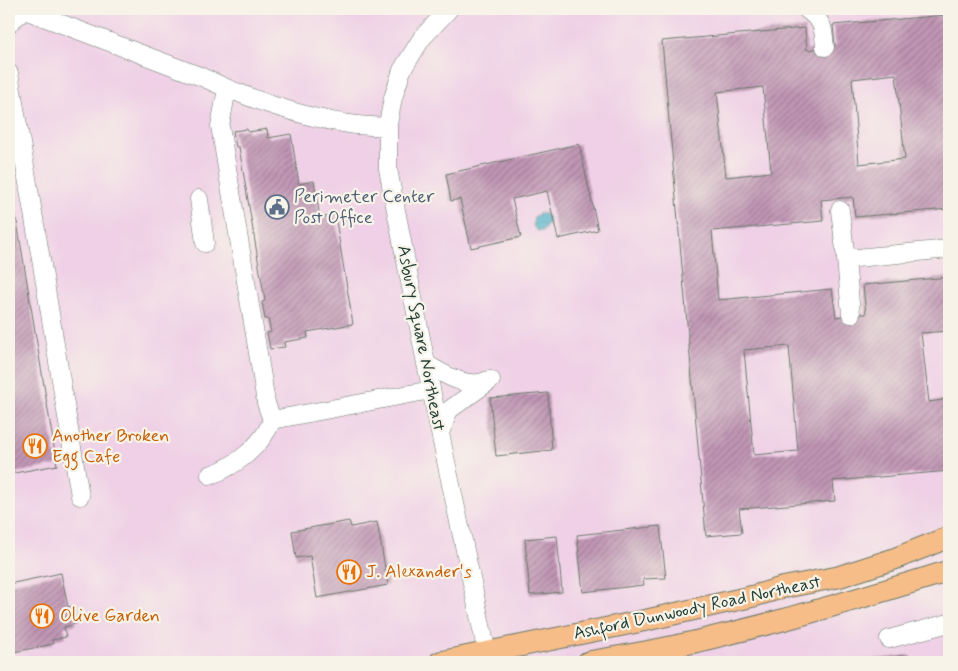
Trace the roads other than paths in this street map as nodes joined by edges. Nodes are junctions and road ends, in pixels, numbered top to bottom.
1 (25, 9) edge
2 (449, 9) edge
3 (806, 9) edge
4 (9, 24) edge
5 (825, 48) dead end
6 (9, 74) edge
7 (227, 89) junction
8 (388, 127) junction
9 (199, 199) dead end
10 (840, 210) dead end
11 (205, 243) dead end
12 (949, 248) edge
13 (846, 259) junction
14 (851, 314) dead end
15 (426, 364) junction
16 (431, 390) junction
17 (272, 420) junction
18 (440, 433) junction
19 (210, 475) dead end
20 (80, 496) dead end
21 (949, 526) edge
22 (949, 537) edge
23 (894, 559) junction
24 (949, 570) edge
25 (949, 623) edge
26 (889, 639) dead end
27 (489, 659) edge
28 (440, 662) edge
29 (588, 662) edge

1 - 4 street
1 - 7 street
2 - 8 street, Asbury Square Northeast
3 - 5 street
6 - 20 street
7 - 8 street
7 - 17 street
8 - 15 street, Asbury Square Northeast
9 - 11 street
10 - 13 street
12 - 13 street
13 - 14 street
15 - 16 street, Asbury Square Northeast
15 - 18 street
16 - 17 street
16 - 18 street, Asbury Square Northeast
17 - 19 street
18 - 27 street, Asbury Square Northeast
21 - 23 main road
22 - 23 main road, Ashford Dunwoody Road Northeast
23 - 27 main road, Ashford Dunwoody Road Northeast
24 - 29 main road, Ashford Dunwoody Road Northeast
25 - 26 street
27 - 28 main road, Ashford Dunwoody Road Northeast

